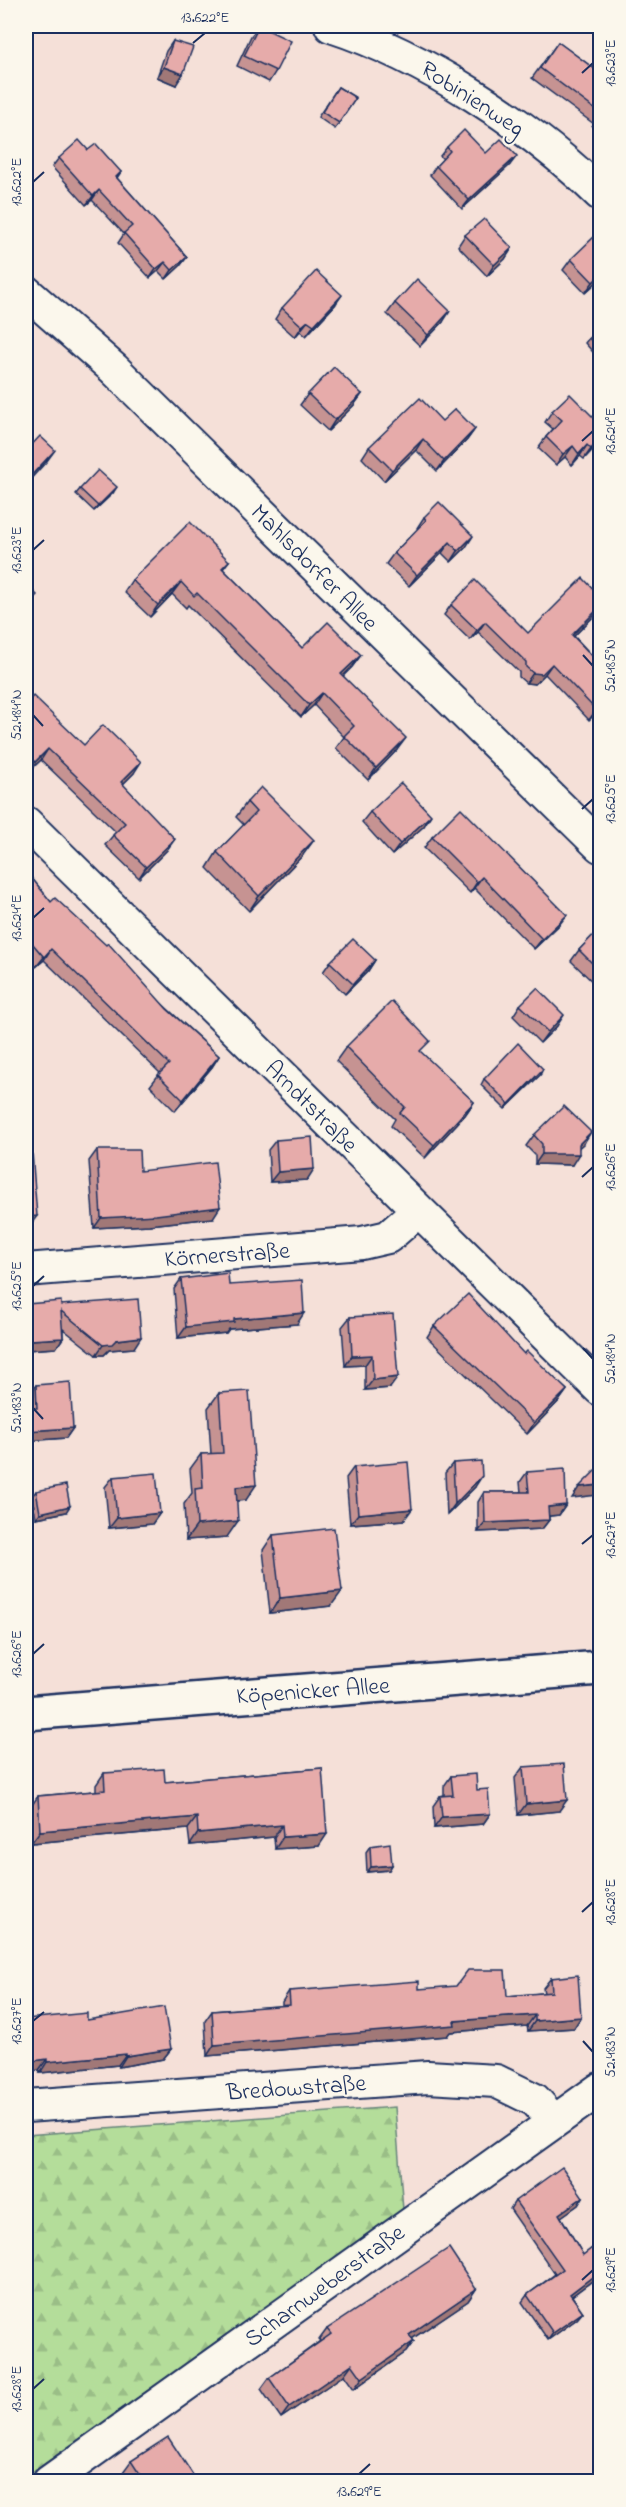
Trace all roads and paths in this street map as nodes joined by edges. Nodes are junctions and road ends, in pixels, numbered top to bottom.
1 (331, 26) edge
2 (600, 194) edge
3 (26, 292) edge
4 (26, 823) edge
5 (600, 846) edge
6 (418, 1211) junction
7 (26, 1270) edge
8 (600, 1389) edge
9 (600, 1668) edge
10 (26, 1713) edge
11 (600, 2089) edge
12 (26, 2106) edge
13 (554, 2121) junction
14 (49, 2481) edge

1 - 2 street, Robinienweg
3 - 5 street, Mahlsdorfer Allee
4 - 6 street, Arndtstraße
6 - 7 street, Körnerstraße
6 - 8 street, Arndtstraße
9 - 10 street, Köpenicker Allee
11 - 13 street, Scharnweberstraße
12 - 13 street, Bredowstraße
13 - 14 street, Scharnweberstraße

